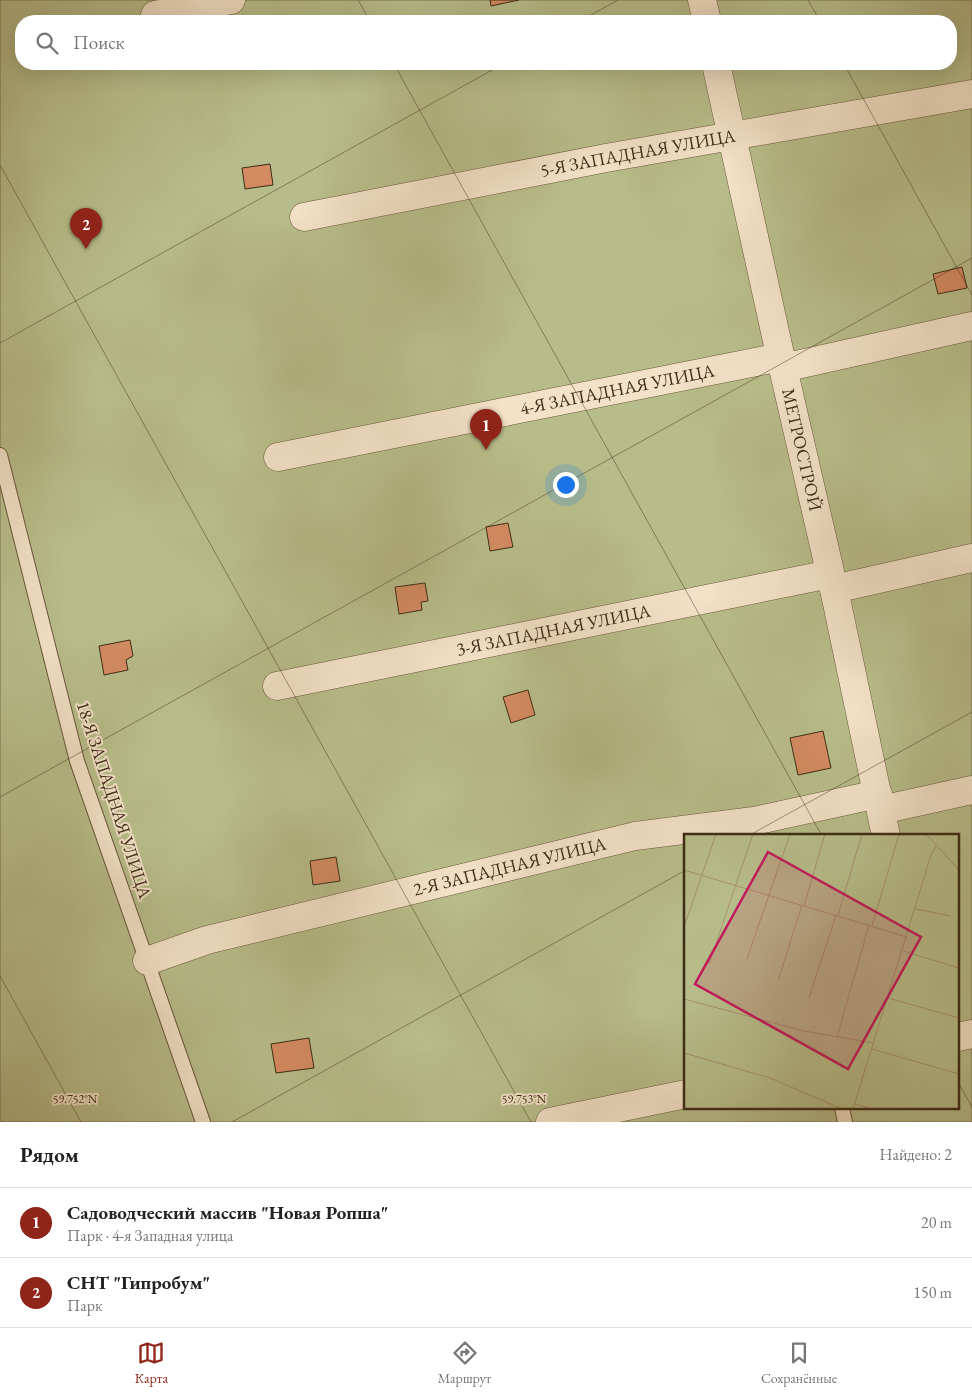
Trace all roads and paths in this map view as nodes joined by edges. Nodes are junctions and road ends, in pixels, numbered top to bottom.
1 (231, 0) edge
2 (702, 0) edge
3 (156, 15) dead end
4 (706, 15) edge
5 (717, 70) edge
6 (972, 94) edge
7 (732, 136) junction
8 (304, 216) dead end
9 (972, 326) edge
10 (782, 362) junction
11 (0, 455) edge
12 (278, 457) dead end
13 (972, 558) edge
14 (832, 582) junction
15 (277, 686) dead end
16 (972, 790) edge
17 (882, 814) edge
18 (147, 961) junction
19 (684, 1094) edge
20 (203, 1122) edge
21 (550, 1122) edge

1 - 3 street
2 - 4 street
5 - 7 street, МЕТРОСТРОЙ
6 - 7 street, 5-Я ЗАПАДНАЯ УЛИЦА
7 - 8 street, 5-Я ЗАПАДНАЯ УЛИЦА
7 - 10 street, МЕТРОСТРОЙ
9 - 10 street, 4-Я ЗАПАДНАЯ УЛИЦА
10 - 12 street, 4-Я ЗАПАДНАЯ УЛИЦА
10 - 14 street, МЕТРОСТРОЙ
11 - 18 lane, 18-Я ЗАПАДНАЯ УЛИЦА
13 - 14 street, 3-Я ЗАПАДНАЯ УЛИЦА
14 - 15 street, 3-Я ЗАПАДНАЯ УЛИЦА
14 - 17 street, МЕТРОСТРОЙ
16 - 17 street, 2-Я ЗАПАДНАЯ УЛИЦА
17 - 18 street, 2-Я ЗАПАДНАЯ УЛИЦА
18 - 20 lane, 18-Я ЗАПАДНАЯ УЛИЦА
19 - 21 street

